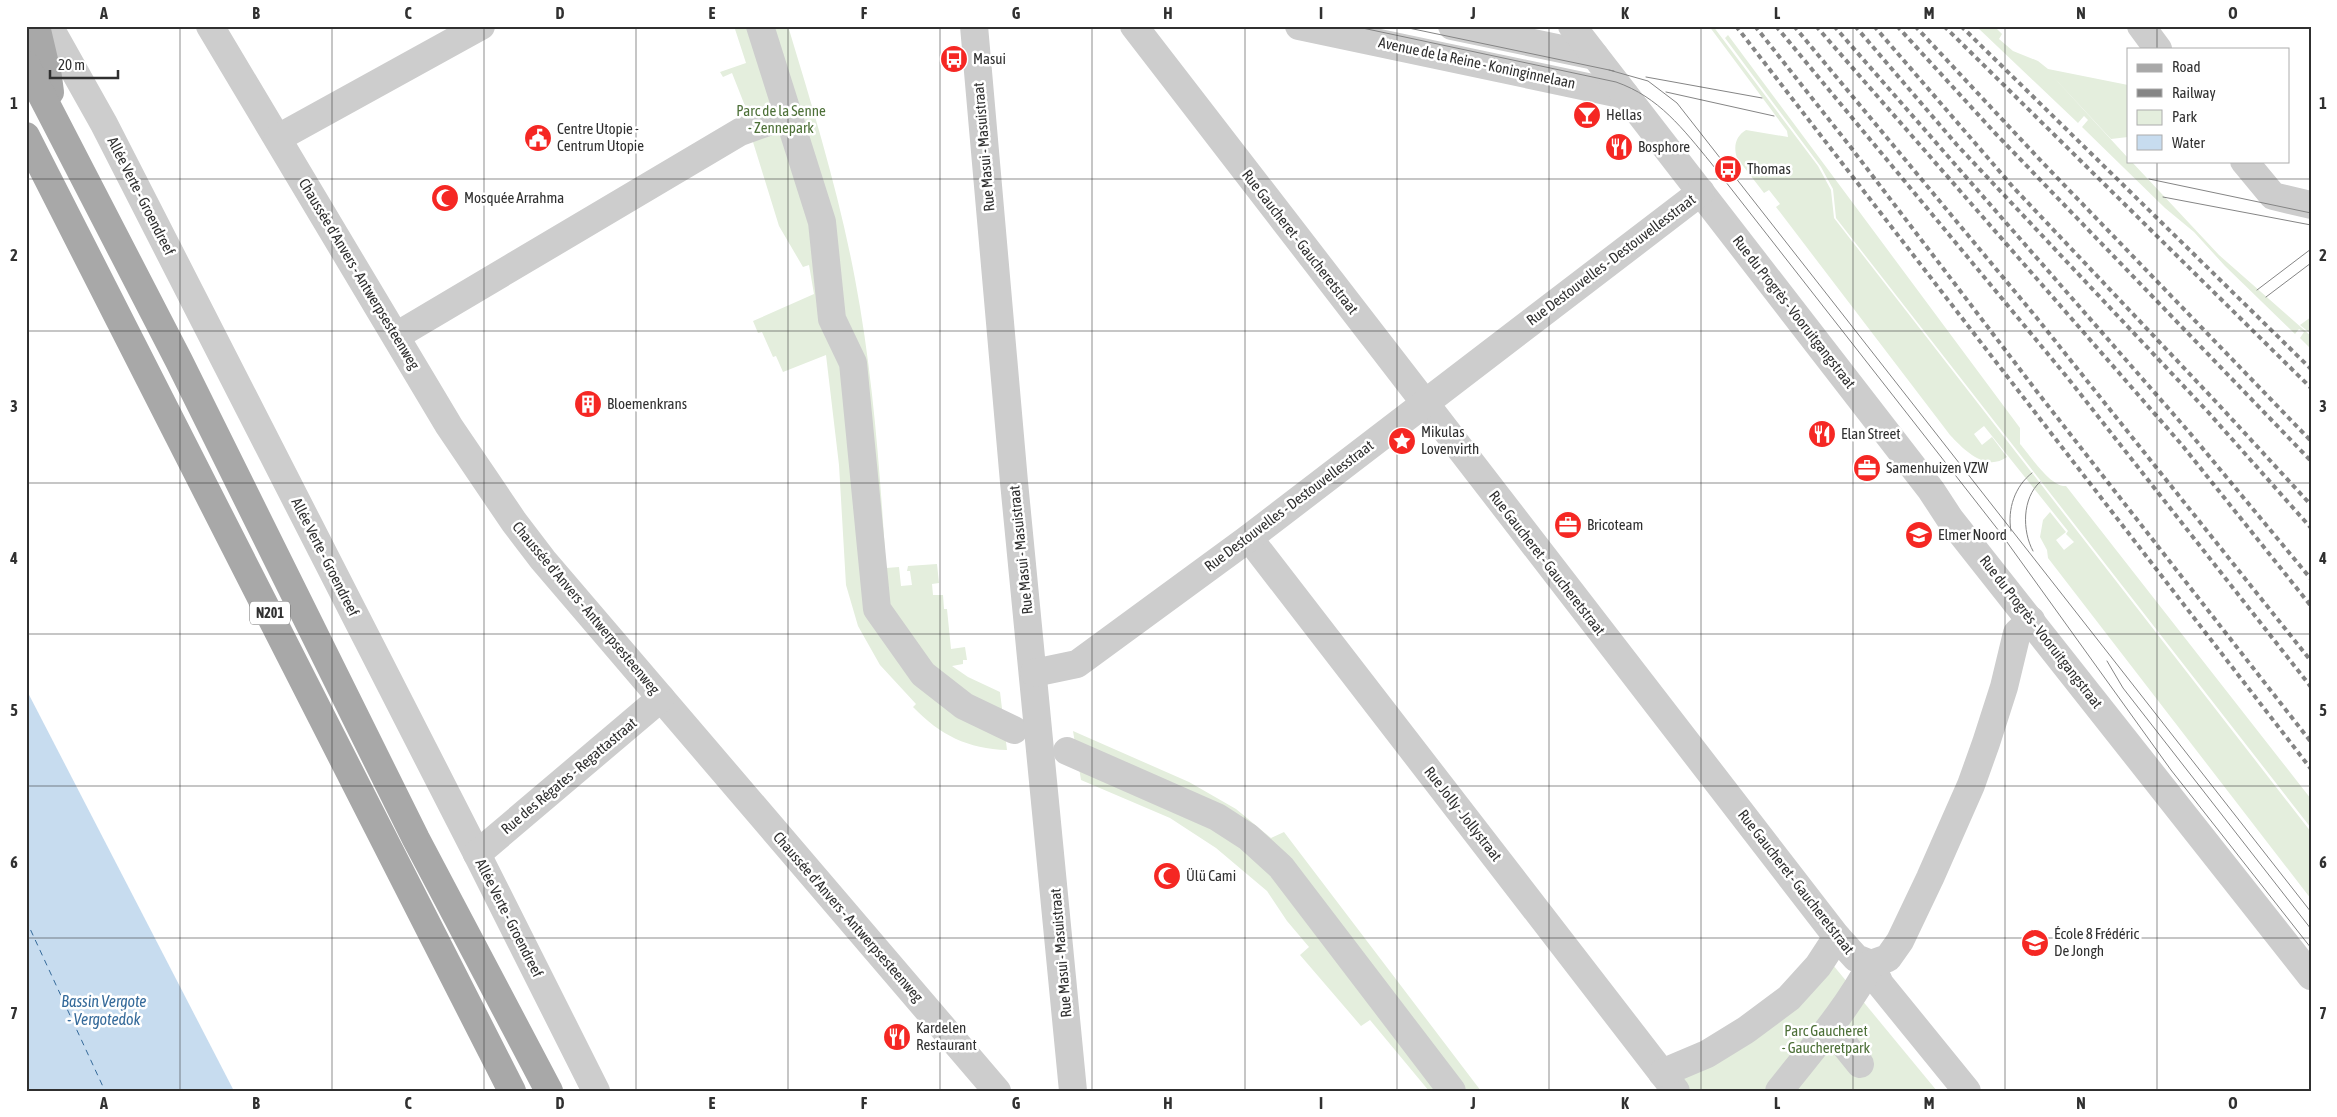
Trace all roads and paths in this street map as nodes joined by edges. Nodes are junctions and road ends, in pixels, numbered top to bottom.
1 (36, 26) edge
2 (49, 26) edge
3 (210, 26) edge
4 (481, 26) edge
5 (760, 26) edge
6 (974, 26) edge
7 (1134, 26) edge
8 (1299, 26) edge
9 (1452, 26) edge
10 (1572, 26) edge
11 (2141, 26) edge
12 (2157, 48) edge
13 (1595, 56) junction
14 (26, 65) edge
15 (1625, 94) junction
16 (788, 115) junction
17 (52, 116) junction
18 (26, 136) edge
19 (278, 138) junction
20 (2245, 162) edge
21 (1701, 192) junction
22 (2311, 205) edge
23 (396, 336) junction
24 (1424, 402) junction
25 (1249, 538) junction
26 (2031, 620) junction
27 (1034, 673) junction
28 (661, 698) junction
29 (1014, 730) dead end
30 (1067, 751) dead end
31 (477, 854) junction
32 (1837, 937) junction
33 (1867, 974) junction
34 (2311, 976) edge
35 (1831, 1028) junction
36 (1860, 1064) dead end
37 (1670, 1082) edge
38 (1068, 1085) edge
39 (512, 1091) edge
40 (549, 1091) edge
41 (596, 1091) edge
42 (997, 1091) edge
43 (1452, 1091) edge
44 (1779, 1091) edge
45 (1944, 1091) edge
46 (1967, 1091) edge

1 - 17 main road, N201
2 - 31 street, Allée Verte - Groendreef
3 - 19 street, Chaussée d'Anvers - Antwerpsesteenweg
4 - 19 street
5 - 16 street
6 - 27 street, Rue Masui - Masuistraat
7 - 24 street, Rue Gaucheret - Gaucheretstraat
8 - 15 street, Avenue de la Reine - Koninginnelaan
9 - 13 street, Avenue de la Reine - Koninginnelaan
10 - 13 street, Rue du Progrès - Vooruitgangstraat
11 - 12 street
13 - 15 street, Rue du Progrès - Vooruitgangstraat
14 - 17 main road, N201
15 - 21 street, Rue du Progrès - Vooruitgangstraat
16 - 23 street
16 - 29 street
17 - 40 main road, N201
18 - 39 main road, N201
19 - 23 street, Chaussée d'Anvers - Antwerpsesteenweg
20 - 22 street
21 - 24 street, Rue Destouvelles - Destouvellesstraat
21 - 26 street, Rue du Progrès - Vooruitgangstraat
23 - 28 street, Chaussée d'Anvers - Antwerpsesteenweg
24 - 25 street, Rue Destouvelles - Destouvellesstraat
24 - 32 street, Rue Gaucheret - Gaucheretstraat
25 - 27 street, Rue Destouvelles - Destouvellesstraat
25 - 37 street, Rue Jolly - Jollystraat
26 - 33 street
26 - 34 street, Rue du Progrès - Vooruitgangstraat
27 - 38 street, Rue Masui - Masuistraat
28 - 31 street, Rue des Régates - Regattastraat
28 - 42 street, Chaussée d'Anvers - Antwerpsesteenweg
30 - 43 street
31 - 41 street, Allée Verte - Groendreef
32 - 33 street, Rue Gaucheret - Gaucheretstraat
32 - 37 street
33 - 35 street
33 - 45 street
33 - 46 street, Rue Gaucheret - Gaucheretstraat
35 - 36 street
35 - 44 street

